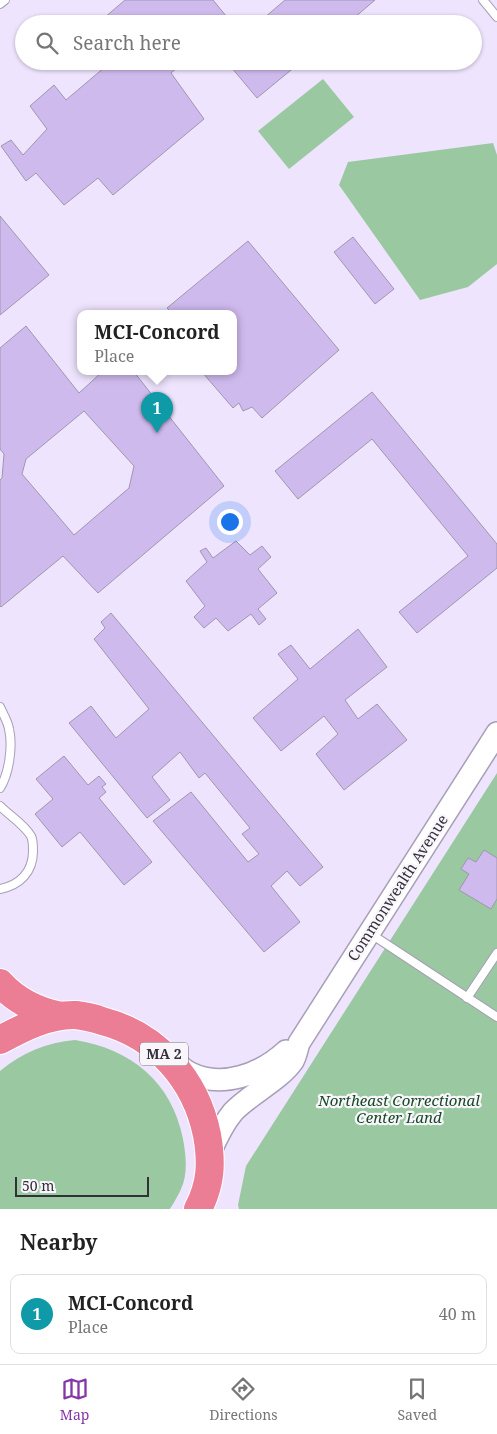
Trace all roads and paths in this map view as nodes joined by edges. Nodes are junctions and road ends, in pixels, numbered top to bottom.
1 (5, 0) edge
2 (483, 0) edge
3 (0, 4) edge
4 (497, 17) edge
5 (0, 707) edge
6 (497, 733) edge
7 (0, 788) edge
8 (0, 806) edge
9 (0, 889) edge
10 (369, 933) junction
11 (497, 953) edge
12 (0, 983) edge
13 (467, 998) junction
14 (61, 1016) junction
15 (497, 1017) edge
16 (0, 1040) edge
17 (298, 1043) junction
18 (161, 1051) junction
19 (210, 1153) junction
20 (204, 1204) edge

1 - 3 lane
2 - 4 lane
5 - 7 lane
6 - 10 street, Commonwealth Avenue
8 - 9 lane
10 - 13 lane
10 - 17 street, Commonwealth Avenue
11 - 13 lane
12 - 14 highway, MA 2
13 - 15 lane
14 - 16 highway
14 - 18 highway, MA 2
17 - 18 street, Commonwealth Avenue
17 - 19 street, Commonwealth Avenue
18 - 19 highway, MA 2
19 - 20 highway, MA 2

